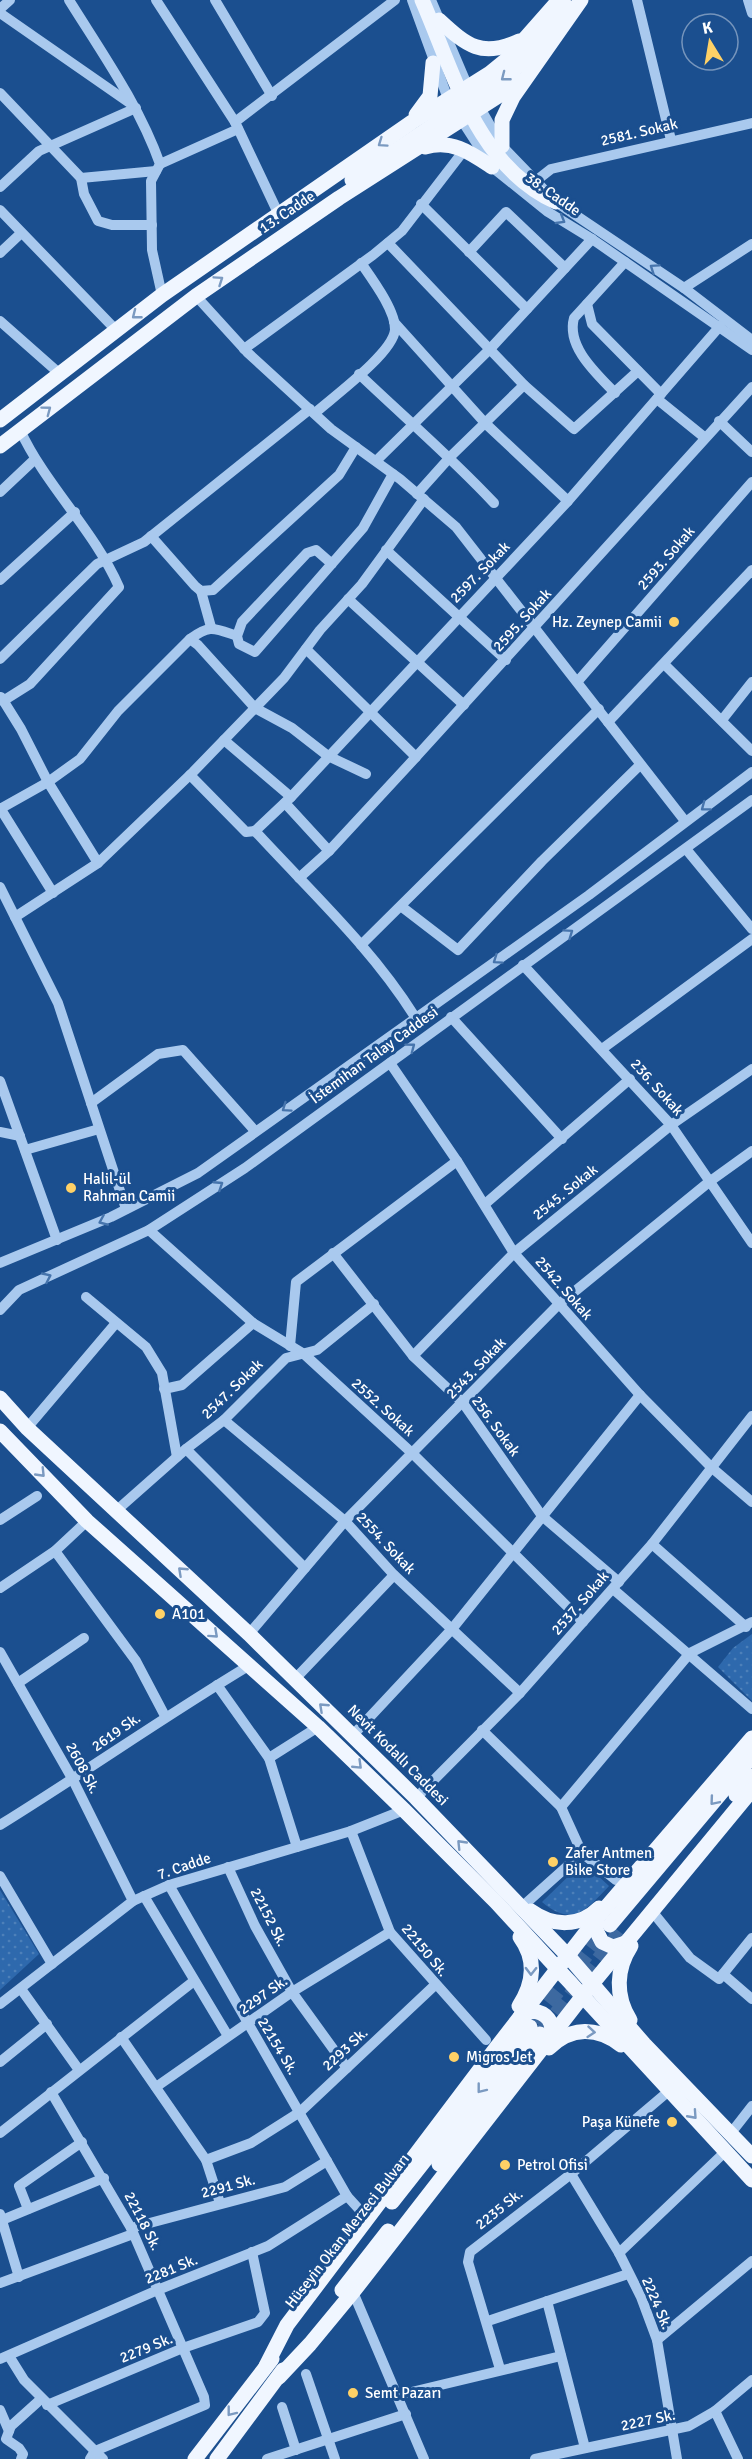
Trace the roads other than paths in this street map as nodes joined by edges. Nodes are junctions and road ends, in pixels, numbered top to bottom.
1 (10, 0) edge
2 (69, 0) edge
3 (156, 0) edge
4 (215, 0) edge
5 (395, 0) edge
6 (412, 0) edge
7 (422, 0) edge
8 (431, 0) edge
9 (559, 0) edge
10 (569, 0) edge
11 (581, 0) edge
12 (636, 0) edge
13 (748, 0) edge
14 (0, 11) edge
15 (752, 13) edge
16 (440, 20) junction
17 (521, 40) junction
18 (433, 63) junction
19 (525, 80) junction
20 (0, 93) edge
21 (272, 96) junction
22 (464, 104) junction
23 (136, 108) junction
24 (412, 122) junction
25 (752, 123) edge
26 (236, 125) junction
27 (671, 140) junction
28 (49, 146) junction
29 (502, 146) junction
30 (465, 149) junction
31 (417, 150) junction
32 (158, 167) junction
33 (492, 167) junction
34 (81, 178) junction
35 (537, 180) junction
36 (0, 187) edge
37 (339, 198) junction
38 (556, 202) junction
39 (422, 204) junction
40 (0, 210) edge
41 (279, 215) junction
42 (152, 225) junction
43 (20, 234) junction
44 (592, 239) junction
45 (388, 243) junction
46 (752, 244) edge
47 (469, 252) junction
48 (0, 253) edge
49 (625, 262) junction
50 (361, 263) junction
51 (565, 268) junction
52 (684, 288) junction
53 (162, 295) junction
54 (196, 296) junction
55 (587, 304) junction
56 (527, 309) junction
57 (0, 321) edge
58 (394, 322) junction
59 (720, 326) junction
60 (116, 330) junction
61 (752, 340) edge
62 (244, 349) junction
63 (490, 349) junction
64 (752, 350) edge
65 (638, 371) junction
66 (60, 374) junction
67 (359, 374) junction
68 (524, 385) junction
69 (453, 386) junction
70 (752, 387) edge
71 (615, 393) junction
72 (659, 396) junction
73 (312, 411) junction
74 (0, 420) edge
75 (719, 421) junction
76 (485, 423) junction
77 (413, 426) junction
78 (20, 430) junction
79 (704, 437) junction
80 (0, 446) edge
81 (356, 447) junction
82 (752, 452) edge
83 (451, 456) junction
84 (34, 460) junction
85 (376, 461) junction
86 (393, 474) junction
87 (752, 482) edge
88 (0, 492) edge
89 (420, 497) junction
90 (568, 501) junction
91 (494, 503) dead end
92 (75, 512) junction
93 (151, 536) junction
94 (386, 550) junction
95 (104, 561) junction
96 (332, 564) junction
97 (752, 570) edge
98 (496, 577) junction
99 (0, 580) edge
100 (201, 591) junction
101 (348, 599) junction
102 (459, 616) junction
103 (211, 627) junction
104 (536, 627) junction
105 (237, 636) junction
106 (190, 639) junction
107 (306, 649) junction
108 (0, 659) edge
109 (417, 660) junction
110 (506, 660) junction
111 (665, 665) junction
112 (578, 681) junction
113 (752, 682) edge
114 (2, 699) edge
115 (464, 705) junction
116 (255, 708) junction
117 (370, 710) junction
118 (599, 710) junction
119 (722, 720) junction
120 (608, 722) junction
121 (224, 740) junction
122 (752, 751) edge
123 (328, 756) junction
124 (416, 757) junction
125 (640, 765) junction
126 (752, 772) edge
127 (366, 774) dead end
128 (190, 776) junction
129 (48, 782) junction
130 (288, 800) junction
131 (752, 800) edge
132 (0, 808) edge
133 (685, 821) junction
134 (255, 831) junction
135 (686, 849) junction
136 (329, 851) junction
137 (98, 863) junction
138 (299, 878) junction
139 (0, 887) edge
140 (53, 893) junction
141 (402, 906) junction
142 (15, 917) junction
143 (752, 930) edge
144 (752, 939) edge
145 (361, 945) junction
146 (523, 965) junction
147 (416, 1017) junction
148 (451, 1017) junction
149 (602, 1049) junction
150 (390, 1063) junction
151 (752, 1069) edge
152 (630, 1079) junction
153 (0, 1081) edge
154 (91, 1103) junction
155 (671, 1125) junction
156 (99, 1129) junction
157 (255, 1131) junction
158 (0, 1132) edge
159 (20, 1136) junction
160 (562, 1138) junction
161 (25, 1150) junction
162 (752, 1151) edge
163 (457, 1161) junction
164 (709, 1182) junction
165 (485, 1204) junction
166 (126, 1209) junction
167 (149, 1230) junction
168 (57, 1240) junction
169 (752, 1243) edge
170 (333, 1253) junction
171 (514, 1253) junction
172 (0, 1263) edge
173 (86, 1297) dead end
174 (374, 1304) junction
175 (558, 1305) junction
176 (0, 1310) edge
177 (116, 1323) junction
178 (253, 1323) junction
179 (290, 1346) junction
180 (304, 1354) junction
181 (413, 1356) junction
182 (164, 1389) junction
183 (640, 1395) junction
184 (0, 1398) edge
185 (463, 1403) junction
186 (752, 1416) edge
187 (224, 1420) junction
188 (27, 1428) junction
189 (0, 1431) edge
190 (181, 1453) junction
191 (412, 1454) junction
192 (711, 1467) junction
193 (38, 1496) dead end
194 (752, 1502) edge
195 (117, 1510) junction
196 (542, 1516) junction
197 (0, 1520) edge
198 (87, 1521) junction
199 (345, 1521) junction
200 (652, 1544) junction
201 (55, 1551) junction
202 (514, 1554) junction
203 (305, 1568) junction
204 (394, 1575) junction
205 (616, 1585) junction
206 (0, 1588) edge
207 (583, 1623) junction
208 (749, 1624) edge
209 (452, 1629) junction
210 (249, 1634) junction
211 (84, 1638) dead end
212 (0, 1652) edge
213 (690, 1653) junction
214 (250, 1665) junction
215 (294, 1680) junction
216 (18, 1683) junction
217 (217, 1685) junction
218 (520, 1693) junction
219 (752, 1709) edge
220 (165, 1716) junction
221 (318, 1726) junction
222 (482, 1730) junction
223 (353, 1735) junction
224 (752, 1738) edge
225 (752, 1756) edge
226 (269, 1758) junction
227 (752, 1776) edge
228 (73, 1780) junction
229 (752, 1790) edge
230 (416, 1798) junction
231 (561, 1807) junction
232 (404, 1810) junction
233 (0, 1825) edge
234 (351, 1831) junction
235 (297, 1847) junction
236 (582, 1853) junction
237 (228, 1867) junction
238 (0, 1876) edge
239 (623, 1880) junction
240 (169, 1885) junction
241 (501, 1886) junction
242 (144, 1896) junction
243 (133, 1901) junction
244 (496, 1902) junction
245 (524, 1905) junction
246 (649, 1912) junction
247 (613, 1929) junction
248 (390, 1932) junction
249 (752, 1938) edge
250 (568, 1957) junction
251 (52, 1964) junction
252 (558, 1970) junction
253 (721, 1976) junction
254 (194, 1981) junction
255 (435, 1985) junction
256 (21, 1989) junction
257 (587, 1990) junction
258 (292, 1992) junction
259 (752, 1999) edge
260 (0, 2004) edge
261 (47, 2024) junction
262 (248, 2024) junction
263 (535, 2029) junction
264 (228, 2036) junction
265 (121, 2037) junction
266 (491, 2044) junction
267 (644, 2044) junction
268 (0, 2062) edge
269 (646, 2063) junction
270 (347, 2068) junction
271 (80, 2070) junction
272 (526, 2072) junction
273 (156, 2087) junction
274 (670, 2090) junction
275 (51, 2092) junction
276 (752, 2106) edge
277 (300, 2112) junction
278 (0, 2133) edge
279 (731, 2133) junction
280 (82, 2142) junction
281 (726, 2151) junction
282 (752, 2156) edge
283 (206, 2160) junction
284 (327, 2161) junction
285 (571, 2174) junction
286 (104, 2178) junction
287 (752, 2180) edge
288 (347, 2196) junction
289 (220, 2203) junction
290 (28, 2209) junction
291 (1, 2218) edge
292 (367, 2218) junction
293 (132, 2231) junction
294 (252, 2252) junction
295 (619, 2253) junction
296 (752, 2261) edge
297 (628, 2274) junction
298 (19, 2277) junction
299 (0, 2283) edge
300 (160, 2289) junction
301 (353, 2292) junction
302 (547, 2301) junction
303 (488, 2321) junction
304 (657, 2340) junction
305 (183, 2348) junction
306 (561, 2356) junction
307 (4, 2358) edge
308 (267, 2366) junction
309 (500, 2368) junction
310 (306, 2374) dead end
311 (279, 2377) junction
312 (752, 2380) edge
313 (399, 2395) junction
314 (44, 2402) junction
315 (282, 2407) dead end
316 (0, 2410) edge
317 (715, 2411) junction
318 (406, 2414) junction
319 (671, 2430) junction
320 (5, 2436) edge
321 (328, 2440) junction
322 (585, 2448) junction
323 (296, 2450) junction
324 (96, 2456) edge
325 (21, 2459) edge
326 (195, 2459) edge
327 (217, 2459) edge
328 (267, 2459) edge
329 (335, 2459) edge
330 (424, 2459) edge
331 (535, 2459) edge
332 (677, 2459) edge
333 (738, 2459) edge

1 - 14 street
2 - 23 street
3 - 26 street
4 - 21 street
5 - 21 street
6 - 18 street, 38. Cadde
7 - 22 main road
8 - 16 street, 38. Cadde
9 - 17 main road, 13. Cadde
10 -> 22 main road
11 - 19 main road, 13. Cadde
12 - 27 street
13 - 15 street
14 - 23 street
16 - 17 main road
16 - 22 street, 38. Cadde
17 - 22 main road, 13. Cadde
18 - 22 street, 38. Cadde
18 - 24 main road
19 - 22 main road, 13. Cadde
19 - 29 main road
20 - 28 street
21 - 26 street
22 - 24 main road, 13. Cadde
22 - 29 street, 38. Cadde
22 - 31 main road, 13. Cadde
22 - 33 street, 38. Cadde
22 - 37 main road
22 - 38 main road
23 - 28 street
23 - 32 street
24 -> 41 main road, 13. Cadde
25 - 27 street, 2581. Sokak
26 - 32 street
26 - 41 street
27 - 35 street, 2581. Sokak
28 - 34 street
28 - 36 street
29 - 35 street, 38. Cadde
30 - 31 main road
30 - 33 main road
30 - 39 street
31 - 37 main road, 13. Cadde
32 - 34 street
32 - 42 street
33 -> 44 street, 38. Cadde
34 - 42 street
35 - 38 street, 38. Cadde
54 -> 37 main road, 13. Cadde
52 -> 38 street, 38. Cadde
39 - 45 street
39 - 47 street
40 - 43 street
41 - 53 main road, 13. Cadde
42 - 53 street
43 - 48 street
43 - 60 street
44 - 49 street, 38. Cadde
44 - 51 street
45 - 50 street
45 - 63 street
46 - 52 street
47 - 51 street
47 - 56 street
49 - 55 street
49 - 59 street, 38. Cadde
50 - 58 street
50 - 62 street
51 - 56 street
52 - 61 street, 38. Cadde
53 -> 60 main road, 13. Cadde
54 - 62 street
78 -> 54 main road, 13. Cadde
55 - 65 street
55 - 71 street
56 - 63 street
57 - 66 street
58 - 67 street
58 - 69 street
59 - 64 street, 38. Cadde
59 - 72 street, 2597. Sokak
60 - 66 main road, 13. Cadde
62 - 73 street
63 - 68 street
63 - 69 street
65 - 71 street
65 - 72 street
66 - 74 main road, 13. Cadde
67 - 73 street
67 - 77 street
68 - 71 street
68 - 76 street
69 - 76 street
69 - 77 street
70 - 75 street, 2595. Sokak
72 - 79 street
72 - 90 street, 2597. Sokak
73 - 81 street
73 - 93 street
75 - 79 street, 2595. Sokak
75 - 82 street
76 - 83 street
76 - 90 street
77 - 83 street
77 - 85 street
78 - 80 main road, 13. Cadde
78 - 84 street
79 - 104 street, 2595. Sokak
81 - 85 street
81 - 100 street
83 - 89 street
83 - 91 street
84 - 88 street
84 - 92 street
85 - 86 street
86 - 89 street
86 - 96 street
87 - 112 street, 2593. Sokak
89 - 94 street
89 - 98 street
90 - 98 street, 2597. Sokak
92 - 95 street
92 - 99 street
93 - 95 street
93 - 100 street
94 - 101 street
94 - 102 street
95 - 108 street
95 - 114 street
96 - 105 street
96 - 105 street
97 - 111 street
98 - 102 street, 2597. Sokak
98 - 104 street
100 - 103 street
101 - 107 street
101 - 109 street
102 - 109 street, 2597. Sokak
102 - 110 street
103 - 105 street
103 - 106 street
104 - 110 street, 2595. Sokak
104 - 112 street
106 - 116 street
106 - 129 street
107 - 116 street
107 - 117 street
109 - 115 street
109 - 117 street, 2597. Sokak
110 - 115 street, 2595. Sokak
111 - 119 street
111 - 120 street
112 - 118 street
113 - 119 street
114 - 129 street
115 - 124 street, 2595. Sokak
116 - 121 street
116 - 123 street
117 - 123 street, 2597. Sokak
117 - 124 street
118 - 120 street
118 - 141 street
119 - 122 street
120 - 125 street
121 - 128 street
121 - 130 street
123 - 127 street
123 - 130 street, 2597. Sokak
124 - 136 street, 2595. Sokak
125 - 133 street
125 - 141 street
126 -> 133 street, İstemihan Talay Caddesi
128 - 134 street
128 - 137 street
129 - 132 street
129 - 137 street
130 - 134 street, 2597. Sokak
130 - 136 street
131 - 135 street, İstemihan Talay Caddesi
132 - 140 street
133 -> 147 street, İstemihan Talay Caddesi
134 - 138 street
135 - 143 street
146 -> 135 street, İstemihan Talay Caddesi
136 - 138 street, 2595. Sokak
137 - 140 street
138 - 145 street
139 - 142 street
140 - 142 street
141 - 145 street
142 - 154 street
144 - 149 street
145 - 147 street
146 - 148 street, İstemihan Talay Caddesi
146 - 149 street, 236. Sokak
147 -> 157 street, İstemihan Talay Caddesi
150 -> 148 street, İstemihan Talay Caddesi
148 - 160 street
149 - 152 street, 236. Sokak
150 - 163 street, 2542. Sokak
167 -> 150 street, İstemihan Talay Caddesi
151 - 155 street, 2545. Sokak
152 - 155 street, 236. Sokak
152 - 160 street
153 - 159 street
154 - 156 street
154 - 157 street
155 - 164 street, 236. Sokak
155 - 171 street, 2545. Sokak
156 - 161 street
156 - 166 street
157 - 166 street, İstemihan Talay Caddesi
158 - 159 street
159 - 161 street
160 - 165 street
161 - 168 street
162 - 164 street, 2543. Sokak
163 - 165 street, 2542. Sokak
163 - 170 street
164 - 169 street, 236. Sokak
164 - 175 street, 2543. Sokak
165 - 171 street, 2542. Sokak
166 -> 168 street, İstemihan Talay Caddesi
176 -> 167 street, İstemihan Talay Caddesi
167 - 178 street, 2552. Sokak
168 - 172 street, İstemihan Talay Caddesi
170 - 174 street, 256. Sokak
170 - 179 street
171 - 175 street, 2542. Sokak
171 - 181 street, 2545. Sokak
173 - 177 street
174 - 180 street, 2547. Sokak
174 - 181 street, 256. Sokak
175 - 183 street, 2542. Sokak
175 - 185 street, 2543. Sokak
177 - 182 street
177 - 188 street
178 - 179 street, 2552. Sokak
178 - 182 street
179 - 180 street, 2552. Sokak
180 - 187 street, 2547. Sokak
180 - 191 street, 2552. Sokak
181 - 185 street, 256. Sokak
182 - 190 street
183 - 192 street, 2542. Sokak
183 - 196 street
184 - 188 main road, Nevit Kodallı Caddesi
185 - 191 street, 2543. Sokak
185 - 196 street, 256. Sokak
186 - 192 street, 2537. Sokak
187 - 190 street, 2547. Sokak
187 - 199 street, 2554. Sokak
188 - 195 main road, Nevit Kodallı Caddesi
189 -> 198 main road, Nevit Kodallı Caddesi
190 - 195 street, 2547. Sokak
190 - 203 street
191 - 199 street, 2543. Sokak
191 - 202 street, 2552. Sokak
192 - 194 street, 2542. Sokak
192 - 200 street, 2537. Sokak
193 - 197 street
210 -> 195 main road, Nevit Kodallı Caddesi
196 - 202 street
196 - 205 street, 256. Sokak
198 - 201 street
198 -> 214 main road, Nevit Kodallı Caddesi
199 - 203 street, 2543. Sokak
199 - 204 street, 2554. Sokak
200 - 205 street, 2537. Sokak
200 - 208 street
201 - 206 street
201 - 220 street
202 - 207 street, 2552. Sokak
202 - 209 street
203 - 210 street, 2543. Sokak
204 - 209 street, 2554. Sokak
204 - 215 street
205 - 207 street, 2537. Sokak
205 - 213 street, 256. Sokak
207 - 218 street, 2537. Sokak
208 - 213 street
209 - 218 street, 2554. Sokak
209 - 223 street
210 - 215 main road, Nevit Kodallı Caddesi
211 - 216 street
212 - 216 street, 2608 Sk.
213 - 219 street, 256. Sokak
213 - 231 street
214 - 217 street, 2619 Sk.
214 - 221 main road, Nevit Kodallı Caddesi
223 -> 215 main road, Nevit Kodallı Caddesi
216 - 228 street, 2608 Sk.
217 - 220 street, 2619 Sk.
217 - 226 street
218 - 222 street, 2537. Sokak
220 - 228 street, 2619 Sk.
221 - 226 street
221 -> 232 main road, Nevit Kodallı Caddesi
222 - 230 street, 2537. Sokak
222 - 231 street
223 - 230 main road, Nevit Kodallı Caddesi
224 - 239 main road
225 -> 247 main road
226 - 235 street
227 - 247 main road
228 - 233 street, 2619 Sk.
228 - 243 street, 2608 Sk.
229 - 246 main road
241 -> 230 main road, Nevit Kodallı Caddesi
231 - 236 street
232 - 234 street, 7. Cadde
232 - 244 main road, Nevit Kodallı Caddesi
234 - 235 street, 7. Cadde
234 - 248 street, 22150 Sk.
235 - 237 street, 7. Cadde
236 - 239 street
236 - 245 street
237 - 240 street, 7. Cadde
237 - 258 street, 22152 Sk.
238 - 251 street
239 - 245 main road
239 - 247 main road
240 - 242 street, 7. Cadde
240 - 262 street, 22154 Sk.
241 - 245 main road
241 - 250 main road, Nevit Kodallı Caddesi
242 - 243 street, 7. Cadde
242 - 254 street
243 - 251 street, 7. Cadde
244 - 252 main road, Nevit Kodallı Caddesi
244 -> 266 main road
246 - 247 main road
246 - 253 street
246 - 267 main road
247 - 250 main road
247 - 257 main road
248 - 255 street, 22150 Sk.
248 - 258 street, 2297 Sk.
249 - 253 street
250 - 252 main road
250 - 257 main road, Nevit Kodallı Caddesi
251 - 256 street, 7. Cadde
252 - 257 main road, Nevit Kodallı Caddesi
252 - 263 main road
253 - 259 street
254 - 264 street
254 - 265 street
255 - 266 street, 22150 Sk.
255 - 270 street, 2293 Sk.
256 - 260 street, 7. Cadde
256 - 261 street
257 - 263 main road
257 - 267 main road, Nevit Kodallı Caddesi
257 - 269 main road, Nevit Kodallı Caddesi
258 - 262 street, 2297 Sk.
258 - 270 street, 22152 Sk.
261 - 268 street
261 - 271 street
262 - 264 street, 2297 Sk.
262 - 277 street, 22154 Sk.
263 - 266 main road
263 - 272 main road
263 -> 308 main road, Hüseyin Okan Merzeci Bulvarı
263 - 311 main road
264 - 273 street, 2297 Sk.
265 - 271 street
265 - 273 street
266 - 292 main road
267 - 279 main road, Nevit Kodallı Caddesi
272 -> 269 main road
269 - 274 main road, Nevit Kodallı Caddesi
270 - 277 street, 2293 Sk.
271 - 275 street
272 - 301 main road
273 - 283 street
274 -> 281 main road, Nevit Kodallı Caddesi
274 - 285 street, 2235 Sk.
275 - 278 street
275 - 280 street, 22118 Sk.
276 - 279 street
277 - 283 street, 2293 Sk.
277 - 284 street, 22154 Sk.
279 - 282 main road, Nevit Kodallı Caddesi
280 - 286 street, 22118 Sk.
280 - 290 street
281 - 287 main road, Nevit Kodallı Caddesi
281 - 295 street
283 - 289 street
284 - 288 street, 22154 Sk.
284 - 289 street, 2291 Sk.
285 - 295 street, 2224 Sk.
285 - 303 street, 2235 Sk.
286 - 290 street
286 - 293 street, 22118 Sk.
288 - 292 street, 22154 Sk.
288 - 294 street, 2281 Sk.
289 - 293 street, 2291 Sk.
290 - 291 street
291 - 298 street
292 - 308 main road
293 - 298 street, 2291 Sk.
293 - 300 street, 22118 Sk.
294 - 300 street, 2281 Sk.
294 - 305 street, 2279 Sk.
295 - 297 street, 2224 Sk.
296 - 304 street
297 - 302 street
297 - 304 street, 2224 Sk.
298 - 299 street, 2291 Sk.
300 - 305 street, 22118 Sk.
300 - 307 street, 2281 Sk.
301 - 311 main road
301 - 313 street
302 - 303 street
302 - 306 street
303 - 309 street, 2235 Sk.
304 - 319 street, 2224 Sk.
305 - 314 street, 2279 Sk.
305 - 324 street, 22118 Sk.
306 - 309 street
306 - 322 street
307 - 314 street
308 -> 326 main road, Hüseyin Okan Merzeci Bulvarı
309 - 313 street
310 - 321 street
311 - 327 main road
312 - 317 street, 2227 Sk.
313 - 318 street
314 - 320 street, 2279 Sk.
314 - 324 street
315 - 323 street
316 - 320 street
317 - 319 street, 2227 Sk.
317 - 333 street
318 - 321 street
318 - 330 street
319 - 322 street, 2227 Sk.
319 - 332 street, 2224 Sk.
320 - 325 street
321 - 323 street
321 - 329 street
322 - 331 street, 2227 Sk.
323 - 328 street

